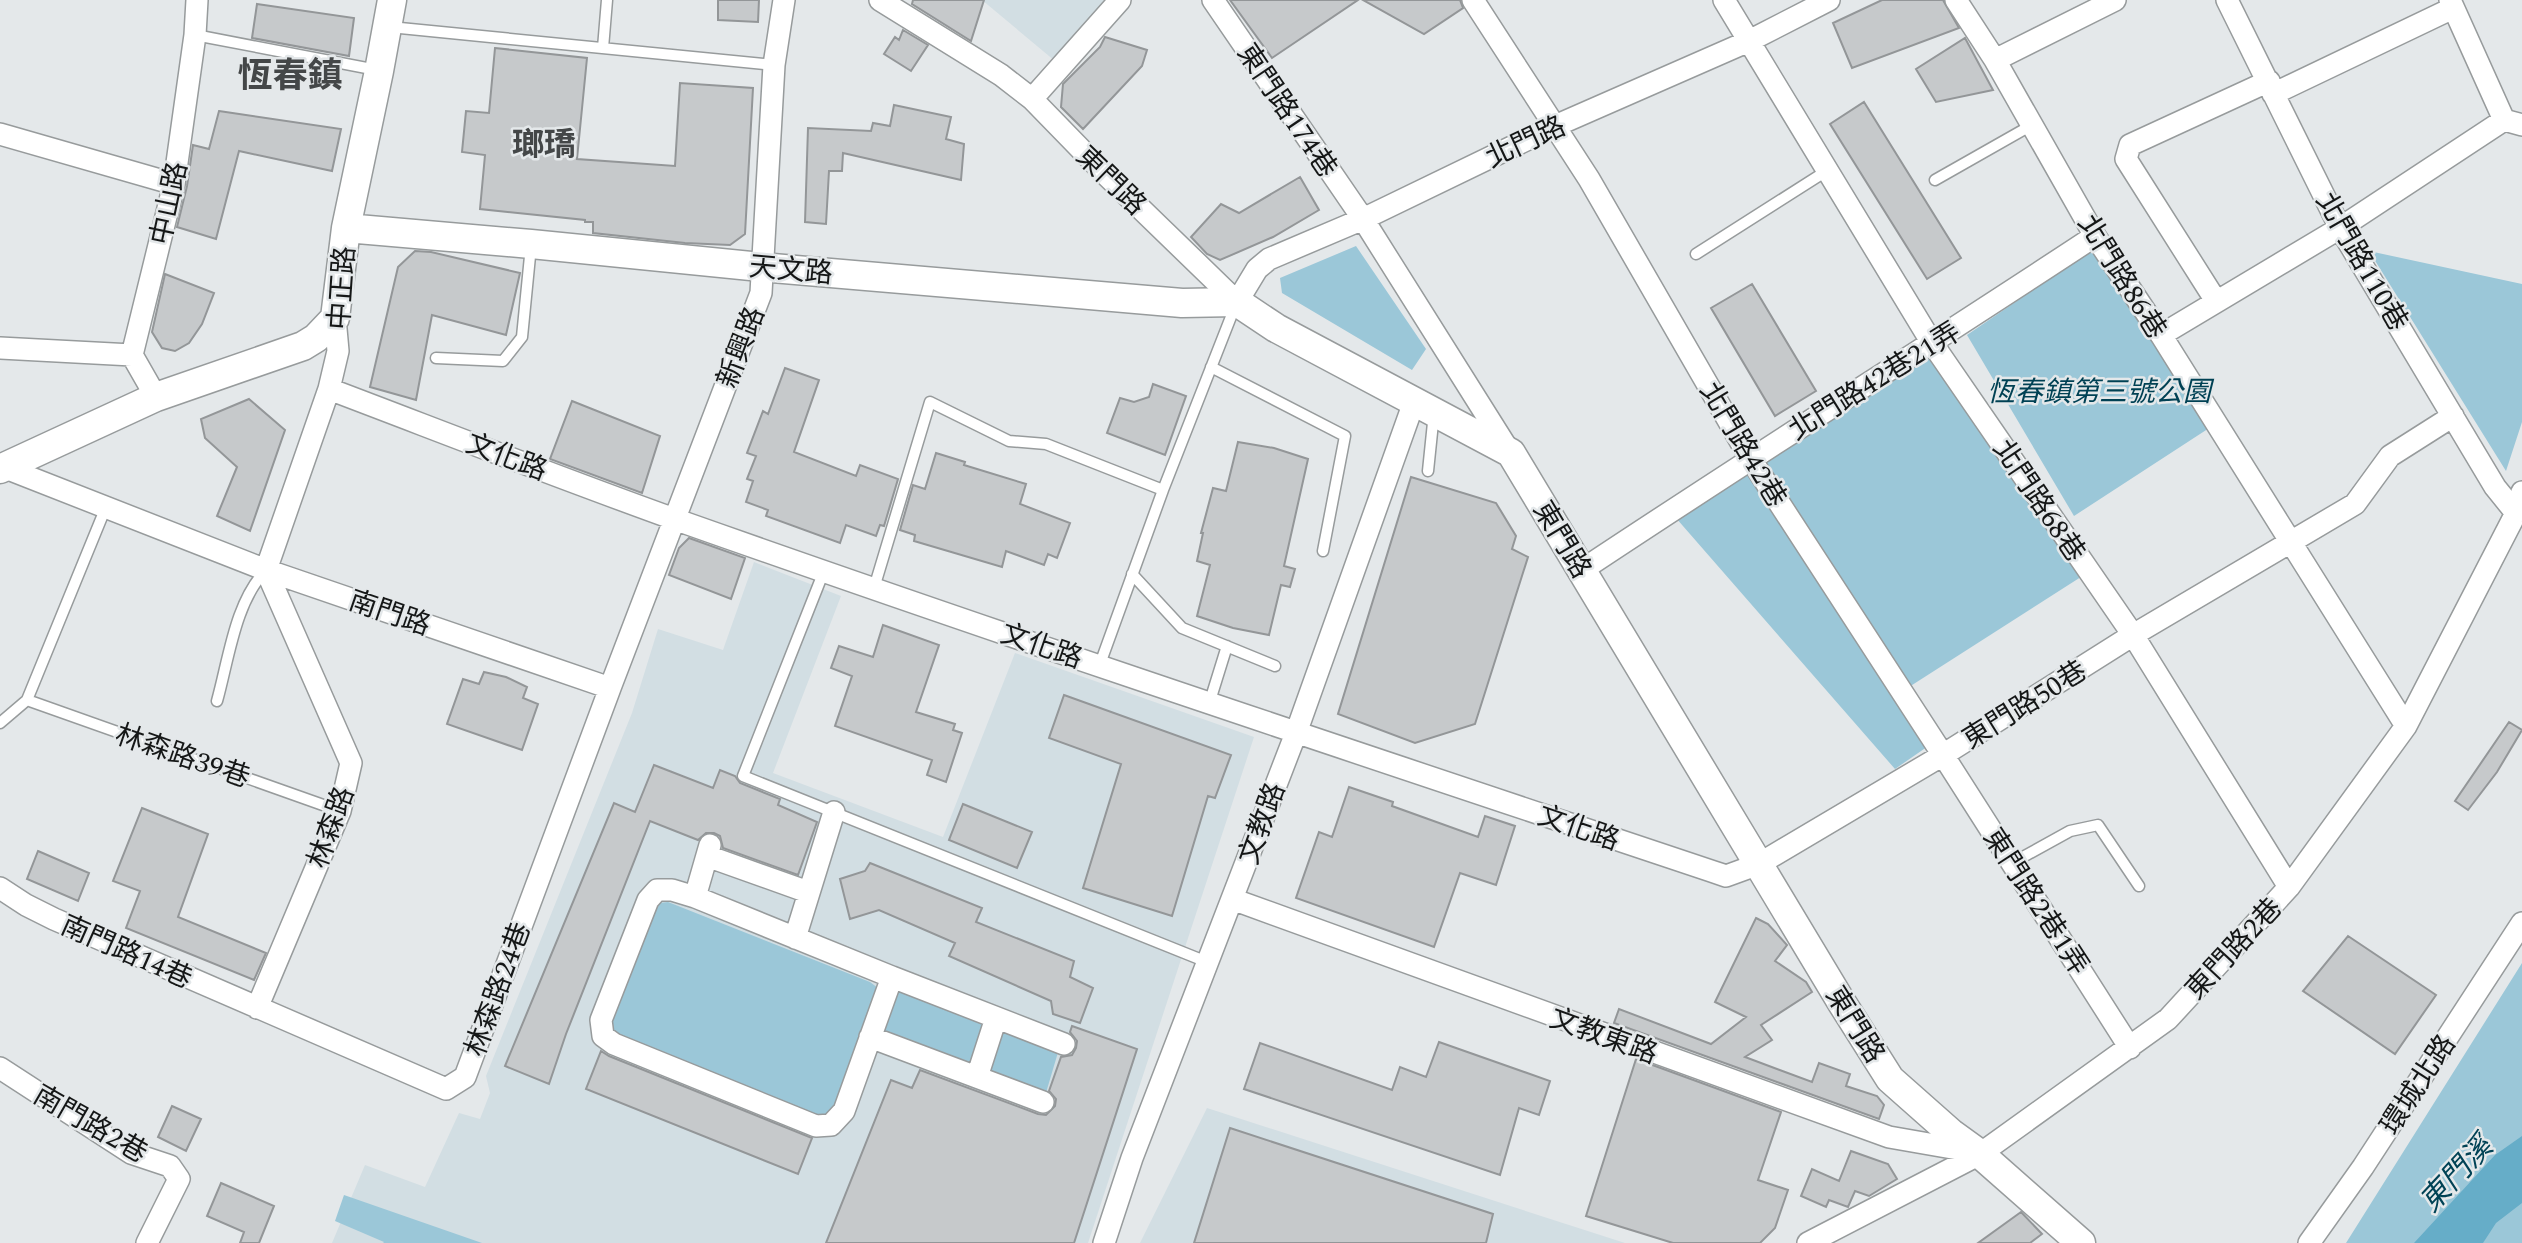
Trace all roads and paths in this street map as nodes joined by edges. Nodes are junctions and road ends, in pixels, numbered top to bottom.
1 (197, 0) edge
2 (607, 0) edge
3 (784, 0) edge
4 (880, 0) edge
5 (1120, 0) edge
6 (1213, 0) edge
7 (1473, 0) edge
8 (1724, 0) edge
9 (1829, 0) edge
10 (1956, 0) edge
11 (2115, 0) edge
12 (2227, 0) edge
13 (2452, 4) edge
14 (389, 13) edge
15 (195, 35) junction
16 (1749, 41) junction
17 (603, 48) junction
18 (1995, 60) junction
19 (774, 65) junction
20 (379, 71) junction
21 (2271, 87) junction
22 (1032, 99) junction
23 (2513, 123) edge
24 (2032, 125) junction
25 (1555, 126) junction
26 (0, 134) edge
27 (1828, 170) junction
28 (1935, 180) dead end
29 (174, 184) junction
30 (1363, 219) junction
31 (346, 228) junction
32 (2340, 228) junction
33 (2095, 236) junction
34 (531, 244) junction
35 (1696, 254) dead end
36 (761, 267) junction
37 (2216, 301) junction
38 (1237, 302) junction
39 (335, 318) junction
40 (2161, 335) junction
41 (1932, 343) junction
42 (0, 348) edge
43 (132, 355) junction
44 (436, 359) dead end
45 (1212, 367) junction
46 (329, 389) junction
47 (156, 397) junction
48 (1424, 408) junction
49 (2453, 416) junction
50 (1511, 453) junction
51 (1750, 458) junction
52 (2, 468) edge
53 (1428, 471) dead end
54 (1163, 490) junction
55 (2519, 503) edge
56 (106, 507) junction
57 (676, 519) junction
58 (2289, 543) junction
59 (1323, 551) dead end
60 (266, 570) junction
61 (1582, 570) junction
62 (824, 571) junction
63 (1132, 574) junction
64 (874, 588) junction
65 (2133, 635) junction
66 (1227, 646) junction
67 (1100, 664) junction
68 (1275, 666) dead end
69 (610, 688) junction
70 (27, 700) junction
71 (217, 701) dead end
72 (1209, 704) junction
73 (0, 723) edge
74 (2406, 726) junction
75 (1296, 733) junction
76 (1943, 755) junction
77 (340, 811) junction
78 (834, 813) junction
79 (2012, 863) junction
80 (1759, 864) junction
81 (2139, 887) dead end
82 (2289, 887) junction
83 (0, 888) edge
84 (808, 892) junction
85 (695, 897) junction
86 (1232, 899) junction
87 (2522, 923) edge
88 (795, 938) junction
89 (1207, 962) junction
90 (892, 977) junction
91 (257, 1008) junction
92 (996, 1018) junction
93 (870, 1037) junction
94 (1064, 1044) dead end
95 (2130, 1048) junction
96 (0, 1068) edge
97 (977, 1077) junction
98 (1043, 1102) dead end
99 (1980, 1154) junction
100 (147, 1243) edge
101 (1104, 1243) edge
102 (1808, 1243) edge
103 (2081, 1243) edge
104 (2309, 1243) edge

1 - 15 street, 中山路
2 - 17 lane
3 - 19 street, 新興路
4 - 22 street, 東門路
5 - 22 street
6 - 30 street, 東門路174巷
7 - 25 street, 北門路42巷
8 - 16 street, 北門路68巷
9 - 16 street, 北門路
10 - 18 street, 北門路86巷
11 - 18 street
12 - 21 street, 北門路110巷
13 - 21 street
13 - 23 street
14 - 17 lane
14 - 20 main road, 中正路
15 - 20 lane
15 - 29 street, 中山路
16 - 25 street, 北門路
16 - 27 street, 北門路68巷
17 - 19 lane
18 - 24 street, 北門路86巷
19 - 36 street, 新興路
20 - 31 main road, 中正路
21 - 32 street, 北門路110巷
21 - 37 street
22 - 38 street, 東門路
23 - 32 street
24 - 28 lane
24 - 33 street, 北門路86巷
25 - 30 street, 北門路
25 - 51 street, 北門路42巷
26 - 29 street
27 - 35 lane
27 - 41 street, 北門路68巷
29 - 43 street, 中山路
30 - 38 street, 北門路
30 - 50 street, 東門路174巷
31 - 34 main road, 天文路
31 - 39 main road, 中正路
32 - 37 street
32 - 49 street, 北門路110巷
33 - 40 street, 北門路86巷
33 - 41 street, 北門路42巷21弄
34 - 36 main road, 天文路
34 - 44 lane
36 - 38 main road, 天文路
36 - 57 street, 新興路
37 - 40 street
38 - 45 lane
38 - 48 main road, 東門路
39 - 46 street, 中正路
39 - 47 main road, 南門路
40 - 58 street, 北門路86巷
41 - 51 street, 北門路42巷21弄
41 - 65 street, 北門路68巷
42 - 43 street
43 - 47 street
45 - 54 lane
45 - 59 lane
46 - 57 street, 文化路
46 - 60 street, 中正路
47 - 52 main road, 南門路
48 - 50 main road, 東門路
48 - 53 lane
48 - 75 street, 文教路
49 - 55 street, 北門路110巷
49 - 58 street, 東門路50巷
50 - 61 main road, 東門路
51 - 61 street, 北門路42巷21弄
51 - 76 street, 北門路42巷
52 - 56 street, 南門路
54 - 63 lane
54 - 64 lane
55 - 74 street, 東門路2巷
56 - 60 street, 南門路
56 - 70 lane
57 - 62 street, 文化路
57 - 69 street
58 - 65 street, 東門路50巷
58 - 74 street, 北門路86巷
60 - 69 street, 南門路
60 - 71 lane
60 - 77 street, 林森路
61 - 80 main road, 東門路
62 - 64 street, 文化路
62 - 78 lane
63 - 66 lane
63 - 67 lane
64 - 67 street, 文化路
65 - 76 street, 東門路50巷
65 - 82 street, 北門路68巷
66 - 68 lane
66 - 72 lane
67 - 72 street, 文化路
69 - 91 street, 林森路24巷
70 - 73 lane
70 - 77 lane, 林森路39巷
72 - 75 street, 文化路
74 - 82 street, 東門路2巷
75 - 80 street, 文化路
75 - 86 street, 文教路
76 - 79 street, 東門路2巷1弄
76 - 80 street, 東門路50巷
77 - 91 street, 林森路
78 - 84 street
78 - 89 lane
79 - 81 lane
79 - 95 street, 東門路2巷1弄
80 - 99 main road, 東門路
82 - 95 street, 東門路2巷
83 - 91 street, 南門路14巷
84 - 85 street
84 - 88 street
85 - 88 street
85 - 93 street
86 - 89 street, 文教路
86 - 99 street, 文教東路
87 - 104 street, 環城北路
88 - 90 street
89 - 101 street, 文教路
90 - 92 street
90 - 93 street
92 - 94 street
92 - 97 street
93 - 97 street
95 - 99 street, 東門路2巷
96 - 100 street, 南門路2巷
97 - 98 street
99 - 102 street, 東門路2巷
99 - 103 main road, 東門路

